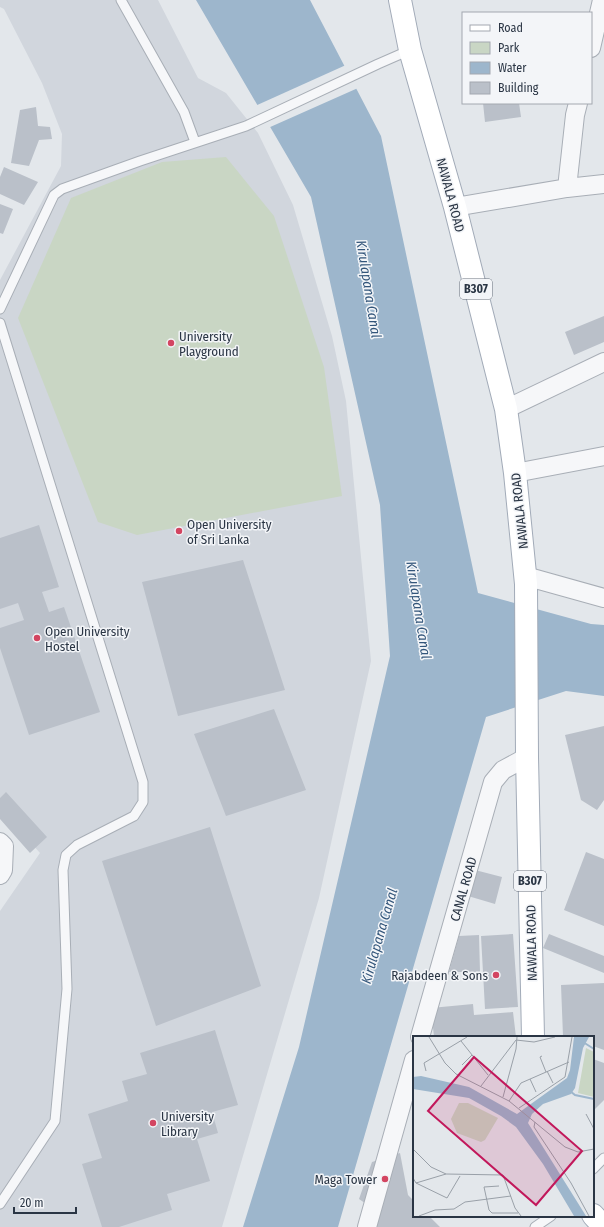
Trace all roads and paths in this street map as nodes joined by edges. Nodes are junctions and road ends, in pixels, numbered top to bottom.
1 (121, 0) edge
2 (400, 0) edge
3 (602, 0) edge
4 (592, 44) edge
5 (410, 50) junction
6 (578, 104) edge
7 (196, 142) junction
8 (604, 184) edge
9 (568, 188) junction
10 (455, 207) junction
11 (0, 309) edge
12 (0, 323) edge
13 (604, 362) edge
14 (506, 409) junction
15 (604, 456) edge
16 (515, 473) junction
17 (525, 580) junction
18 (604, 598) edge
19 (527, 757) junction
20 (0, 842) edge
21 (0, 875) edge
22 (420, 1036) edge
23 (533, 1036) edge
24 (413, 1063) edge
25 (604, 1158) edge
26 (594, 1168) edge
27 (0, 1204) edge
28 (594, 1216) edge
29 (550, 1217) edge
30 (366, 1227) edge
31 (535, 1227) edge
32 (604, 1227) edge

1 - 7 lane
2 - 5 main road, NAWALA ROAD / B307
3 - 4 street
5 - 7 lane
5 - 10 main road, NAWALA ROAD / B307
6 - 9 street
7 - 11 lane
8 - 9 street
9 - 10 street
10 - 14 main road, NAWALA ROAD / B307
12 - 27 lane
13 - 14 street
14 - 16 main road, NAWALA ROAD / B307
15 - 16 street
16 - 17 main road, NAWALA ROAD / B307
17 - 18 street
17 - 19 main road, NAWALA ROAD / B307
19 - 22 street, CANAL ROAD
19 - 23 main road, NAWALA ROAD / B307
20 - 21 street
24 - 30 street
25 - 26 lane
28 - 32 main road
29 - 31 lane

